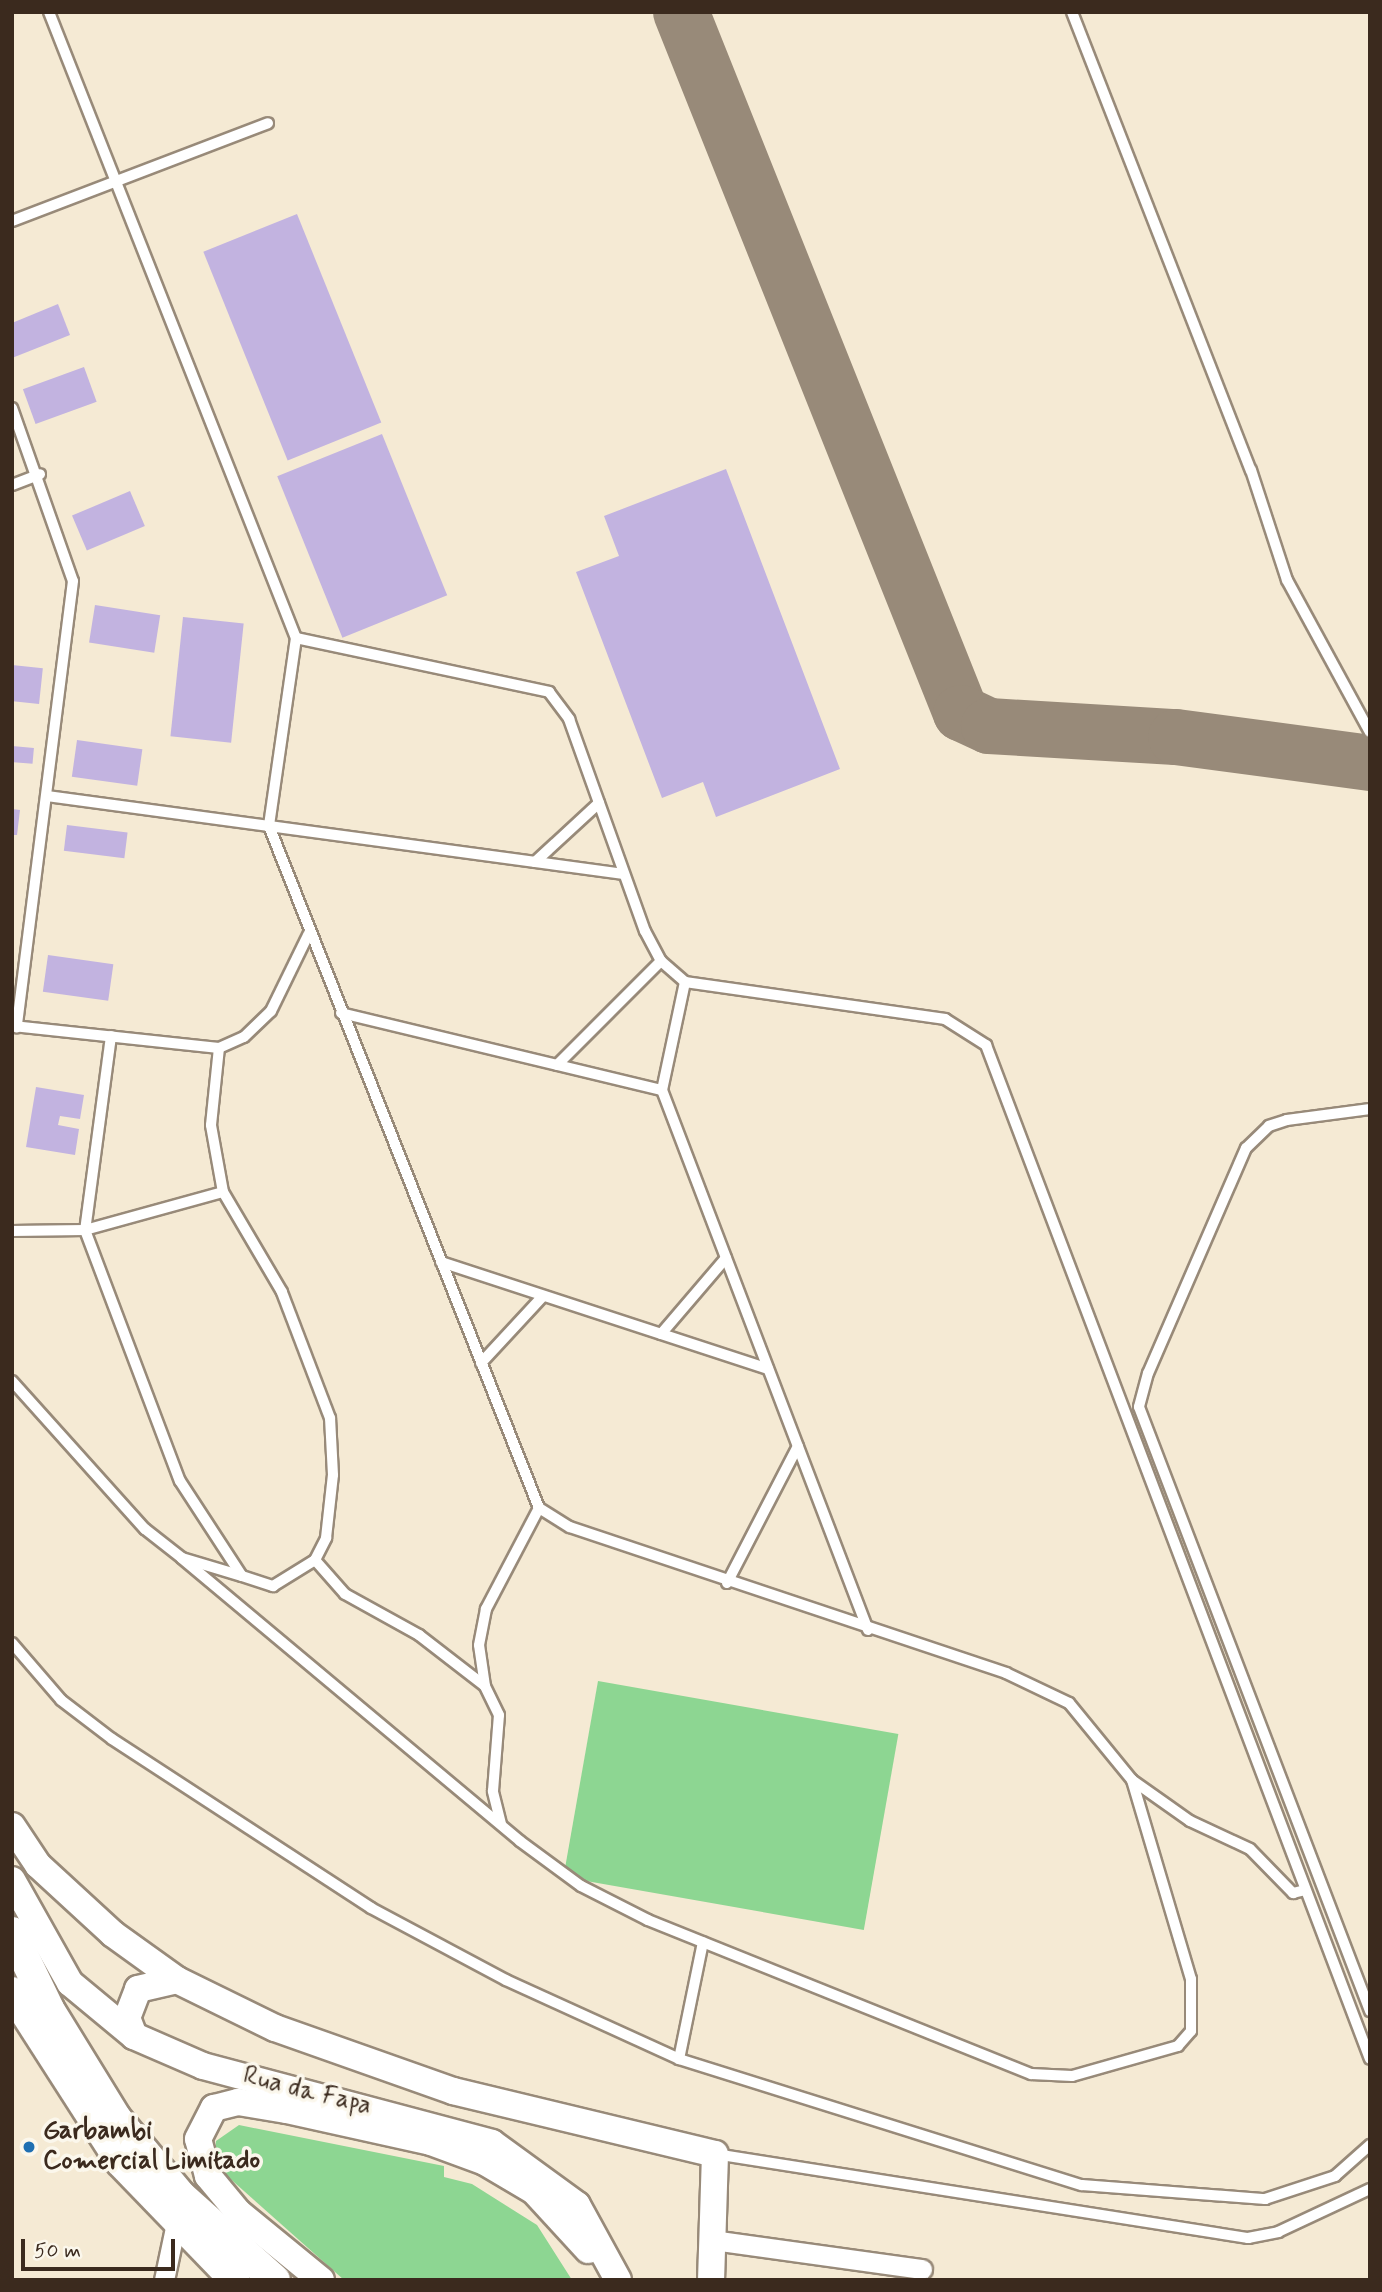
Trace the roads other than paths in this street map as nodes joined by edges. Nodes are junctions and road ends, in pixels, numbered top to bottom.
1 (49, 12) edge
2 (1072, 12) edge
3 (268, 123) dead end
4 (116, 181) junction
5 (12, 221) edge
6 (12, 408) edge
7 (40, 474) junction
8 (12, 485) edge
9 (296, 638) junction
10 (1370, 732) edge
11 (47, 796) junction
12 (599, 803) junction
13 (269, 826) junction
14 (535, 862) junction
15 (624, 874) junction
16 (308, 935) junction
17 (661, 961) junction
18 (684, 982) junction
19 (341, 1013) junction
20 (15, 1026) edge
21 (111, 1036) junction
22 (219, 1048) junction
23 (557, 1065) junction
24 (662, 1090) junction
25 (1370, 1109) edge
26 (223, 1192) junction
27 (85, 1230) junction
28 (12, 1231) edge
29 (726, 1258) junction
30 (441, 1262) junction
31 (543, 1296) junction
32 (661, 1334) junction
33 (481, 1363) junction
34 (768, 1369) junction
35 (12, 1381) edge
36 (798, 1446) junction
37 (539, 1508) junction
38 (182, 1558) junction
39 (316, 1560) junction
40 (242, 1577) junction
41 (727, 1583) junction
42 (868, 1630) junction
43 (12, 1643) edge
44 (485, 1686) junction
45 (1132, 1780) junction
46 (501, 1824) junction
47 (12, 1826) edge
48 (12, 1880) edge
49 (1305, 1891) junction
50 (12, 1932) edge
51 (703, 1942) junction
52 (177, 1980) junction
53 (12, 1992) edge
54 (1370, 2011) edge
55 (22, 2029) edge
56 (134, 2036) junction
57 (679, 2059) junction
58 (1370, 2059) edge
59 (1370, 2145) edge
60 (715, 2154) junction
61 (1370, 2189) edge
62 (176, 2223) junction
63 (712, 2240) junction
64 (922, 2269) dead end
65 (164, 2280) edge
66 (235, 2280) edge
67 (275, 2280) edge
68 (321, 2280) edge
69 (603, 2280) edge
70 (618, 2280) edge
71 (711, 2280) edge

1 - 4 lane
2 - 10 lane
3 - 4 lane
4 - 5 lane
4 - 9 lane
6 - 7 lane
7 - 8 lane
7 - 11 lane
9 - 12 lane
9 - 13 lane
11 - 13 lane
11 - 20 lane
12 - 14 lane
12 - 15 lane
13 - 14 lane
13 - 16 lane
14 - 15 lane
15 - 17 lane
16 - 19 lane
16 - 22 lane
17 - 18 lane
17 - 23 lane
18 - 24 lane
18 - 49 lane
19 - 23 lane
19 - 30 lane
20 - 21 lane
21 - 22 lane
21 - 27 lane
22 - 26 lane
23 - 24 lane
24 - 29 lane
25 - 54 lane
26 - 27 lane
26 - 39 lane
27 - 28 lane
27 - 40 lane
29 - 32 lane
29 - 34 lane
30 - 31 lane
30 - 33 lane
31 - 32 lane
31 - 33 lane
32 - 34 lane
33 - 37 lane
34 - 36 lane
35 - 38 lane
36 - 41 lane
36 - 42 lane
37 - 41 lane
37 - 44 lane
38 - 40 lane
38 - 46 lane
39 - 40 lane
39 - 44 lane
41 - 42 lane
42 - 45 lane
43 - 57 lane
44 - 46 lane
45 - 49 lane
45 - 51 lane
46 - 51 lane
47 - 52 main road
48 - 56 main road, Rua da Fapa
49 - 58 lane
50 - 67 main road
51 - 57 lane
52 - 56 main road
52 - 60 main road
53 - 55 main road
55 - 62 main road
56 - 70 main road, Rua da Fapa
57 - 59 lane
60 - 61 lane
60 - 63 main road
62 - 65 street
62 - 66 main road
63 - 64 street
63 - 71 main road
68 - 69 main road, Rua da Fapa

